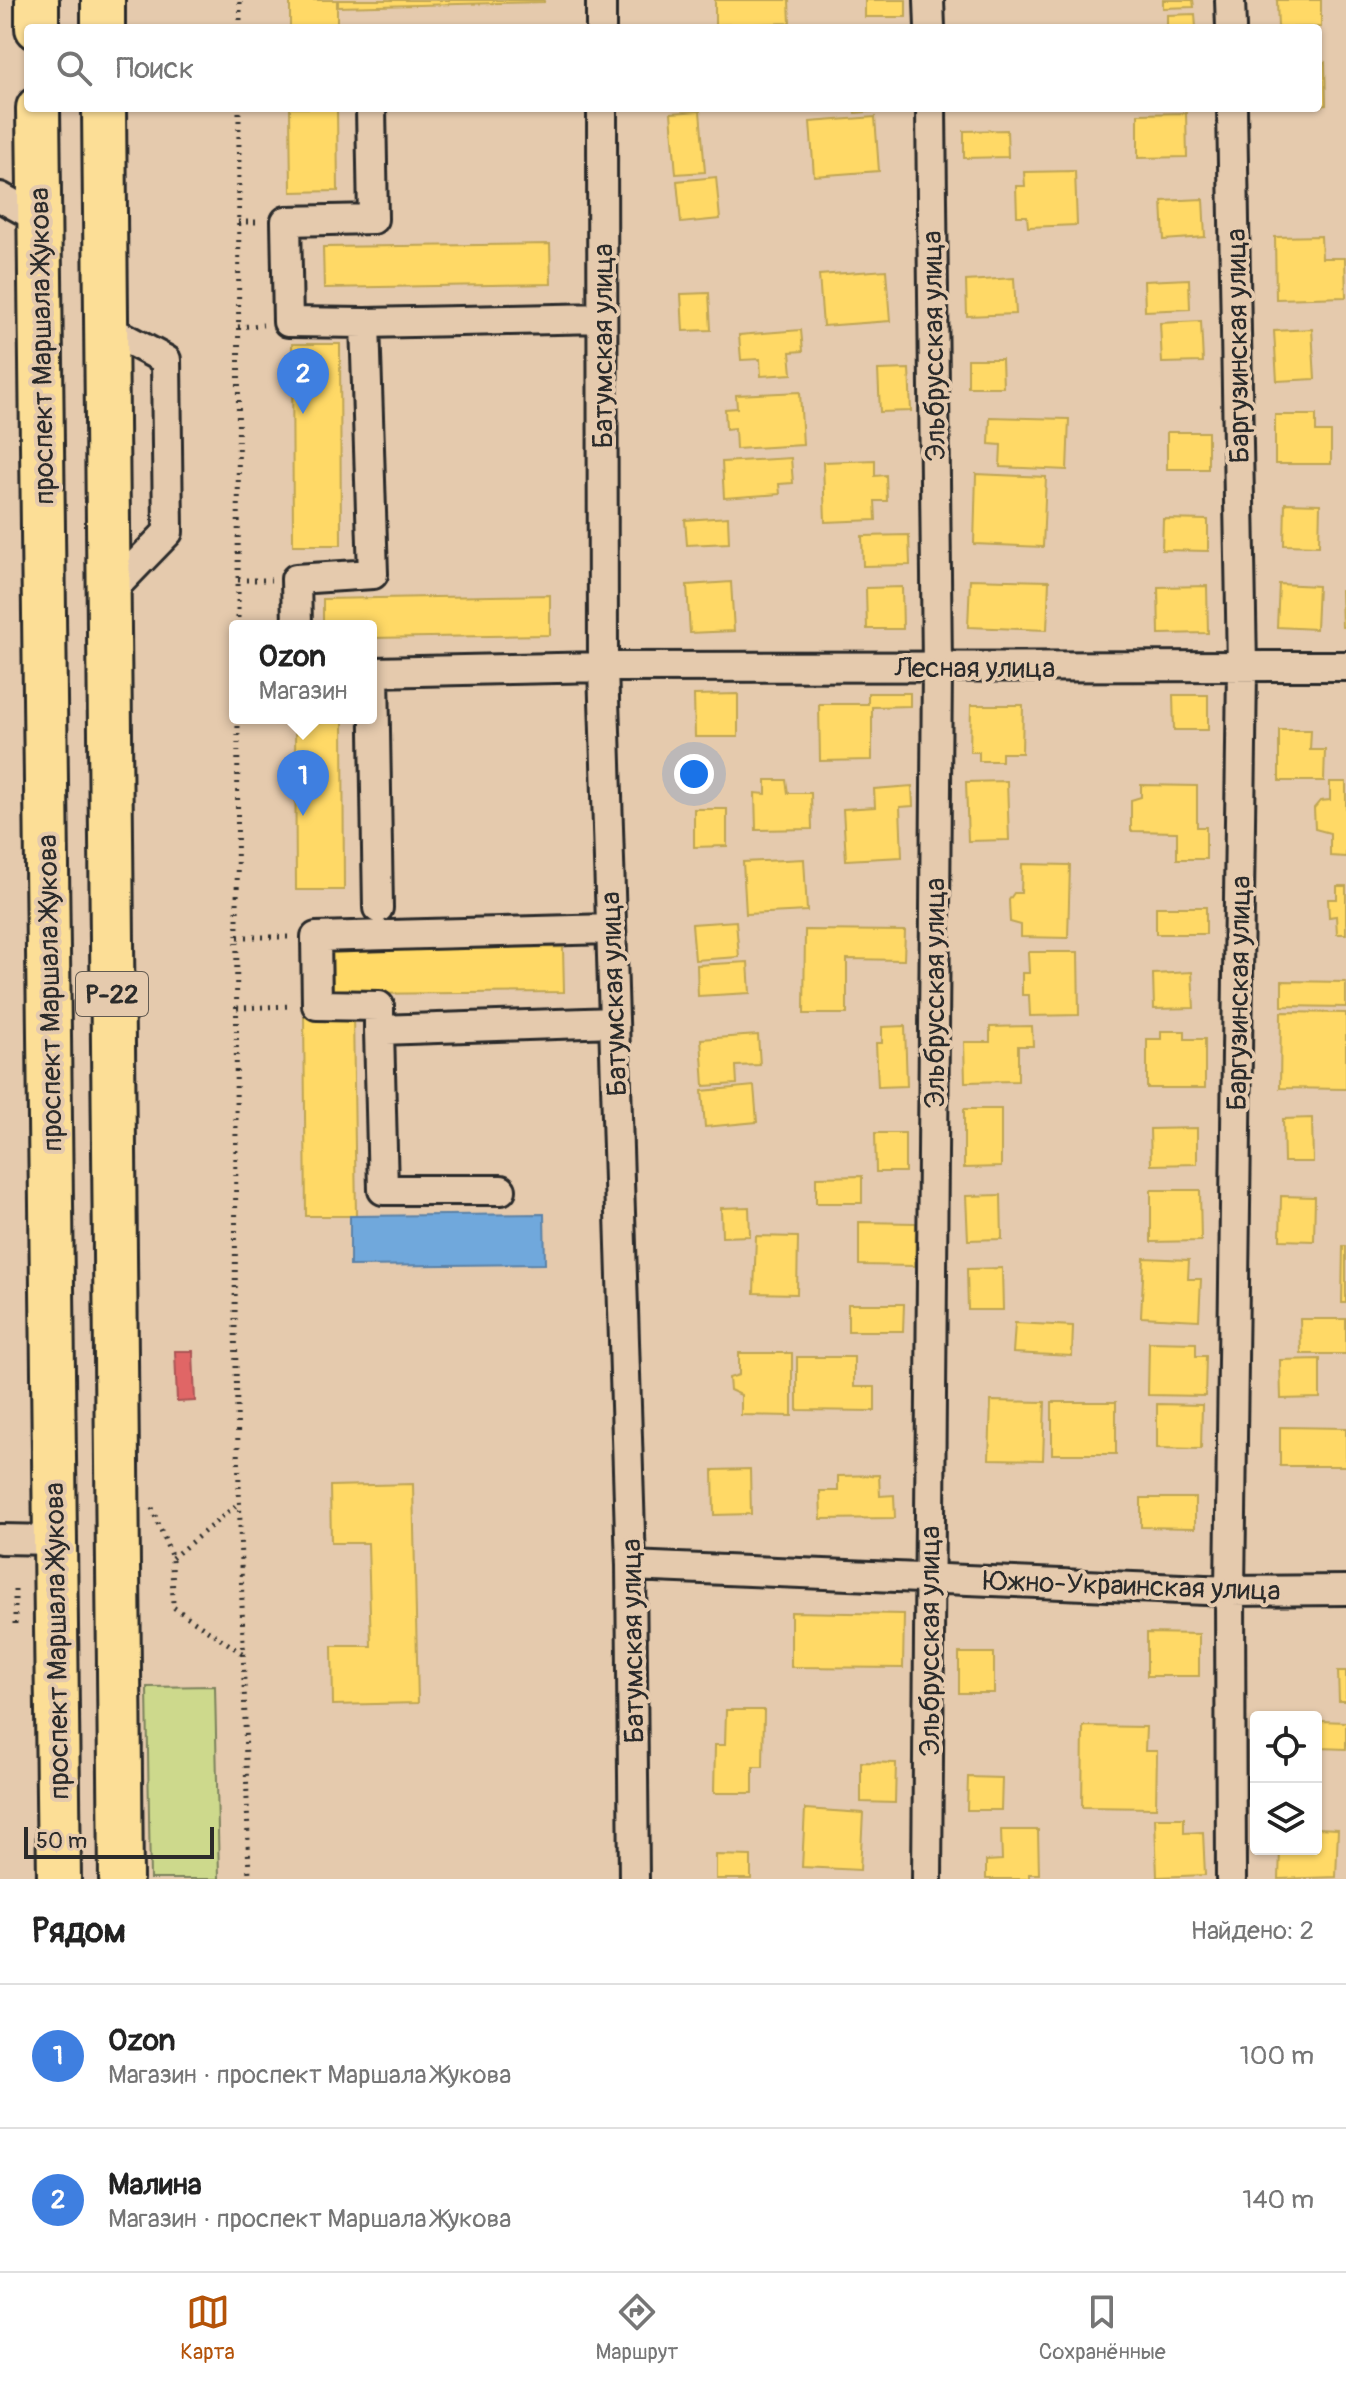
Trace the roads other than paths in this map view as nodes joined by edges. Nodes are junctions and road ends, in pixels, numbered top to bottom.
1 (37, 0) edge
2 (103, 0) edge
3 (601, 0) edge
4 (929, 0) edge
5 (1230, 0) edge
6 (37, 24) edge
7 (103, 24) edge
8 (601, 24) edge
9 (930, 24) edge
10 (1231, 24) edge
11 (38, 112) edge
12 (104, 112) edge
13 (371, 112) edge
14 (602, 112) edge
15 (931, 112) edge
16 (1232, 112) edge
17 (0, 197) edge
18 (40, 219) junction
19 (602, 318) junction
20 (365, 323) junction
21 (106, 328) junction
22 (108, 594) junction
23 (297, 620) edge
24 (1346, 666) edge
25 (603, 667) junction
26 (937, 667) junction
27 (1242, 668) junction
28 (377, 672) edge
29 (374, 724) edge
30 (378, 908) dead end
31 (611, 929) junction
32 (614, 1022) junction
33 (379, 1030) junction
34 (501, 1190) dead end
35 (0, 1539) edge
36 (55, 1540) junction
37 (631, 1566) junction
38 (929, 1579) junction
39 (1346, 1590) edge
40 (1230, 1591) junction
41 (59, 1879) edge
42 (121, 1879) edge
43 (634, 1879) edge
44 (927, 1879) edge
45 (1231, 1879) edge

1 - 6 highway
2 - 7 highway
3 - 8 street
4 - 9 street
5 - 10 street
11 - 18 highway, проспект Маршала Жукова / Р-22
12 - 21 highway, Р-22
13 - 20 street
14 - 19 street, Батумская улица
15 - 26 street, Эльбрусская улица
16 - 27 street, Баргузинская улица
17 - 18 street
18 - 36 highway, проспект Маршала Жукова / Р-22
19 - 20 street
19 - 25 street, Батумская улица
20 - 23 street
21 - 22 highway, Р-22
21 - 22 street
22 - 42 highway, Р-22
24 - 27 street, Лесная улица
25 - 26 street, Лесная улица
25 - 28 street, Лесная улица
25 - 31 street, Батумская улица
26 - 27 street, Лесная улица
26 - 38 street, Эльбрусская улица
27 - 40 street, Баргузинская улица
29 - 30 street
31 - 32 street, Батумская улица
31 - 33 street
32 - 33 street
32 - 37 street, Батумская улица
33 - 34 street
35 - 36 street
36 - 41 highway, проспект Маршала Жукова / Р-22
37 - 38 street, Южно-Украинская улица
37 - 43 street, Батумская улица
38 - 40 street, Южно-Украинская улица
38 - 44 street, Эльбрусская улица
39 - 40 street, Южно-Украинская улица
40 - 45 street, Баргузинская улица

